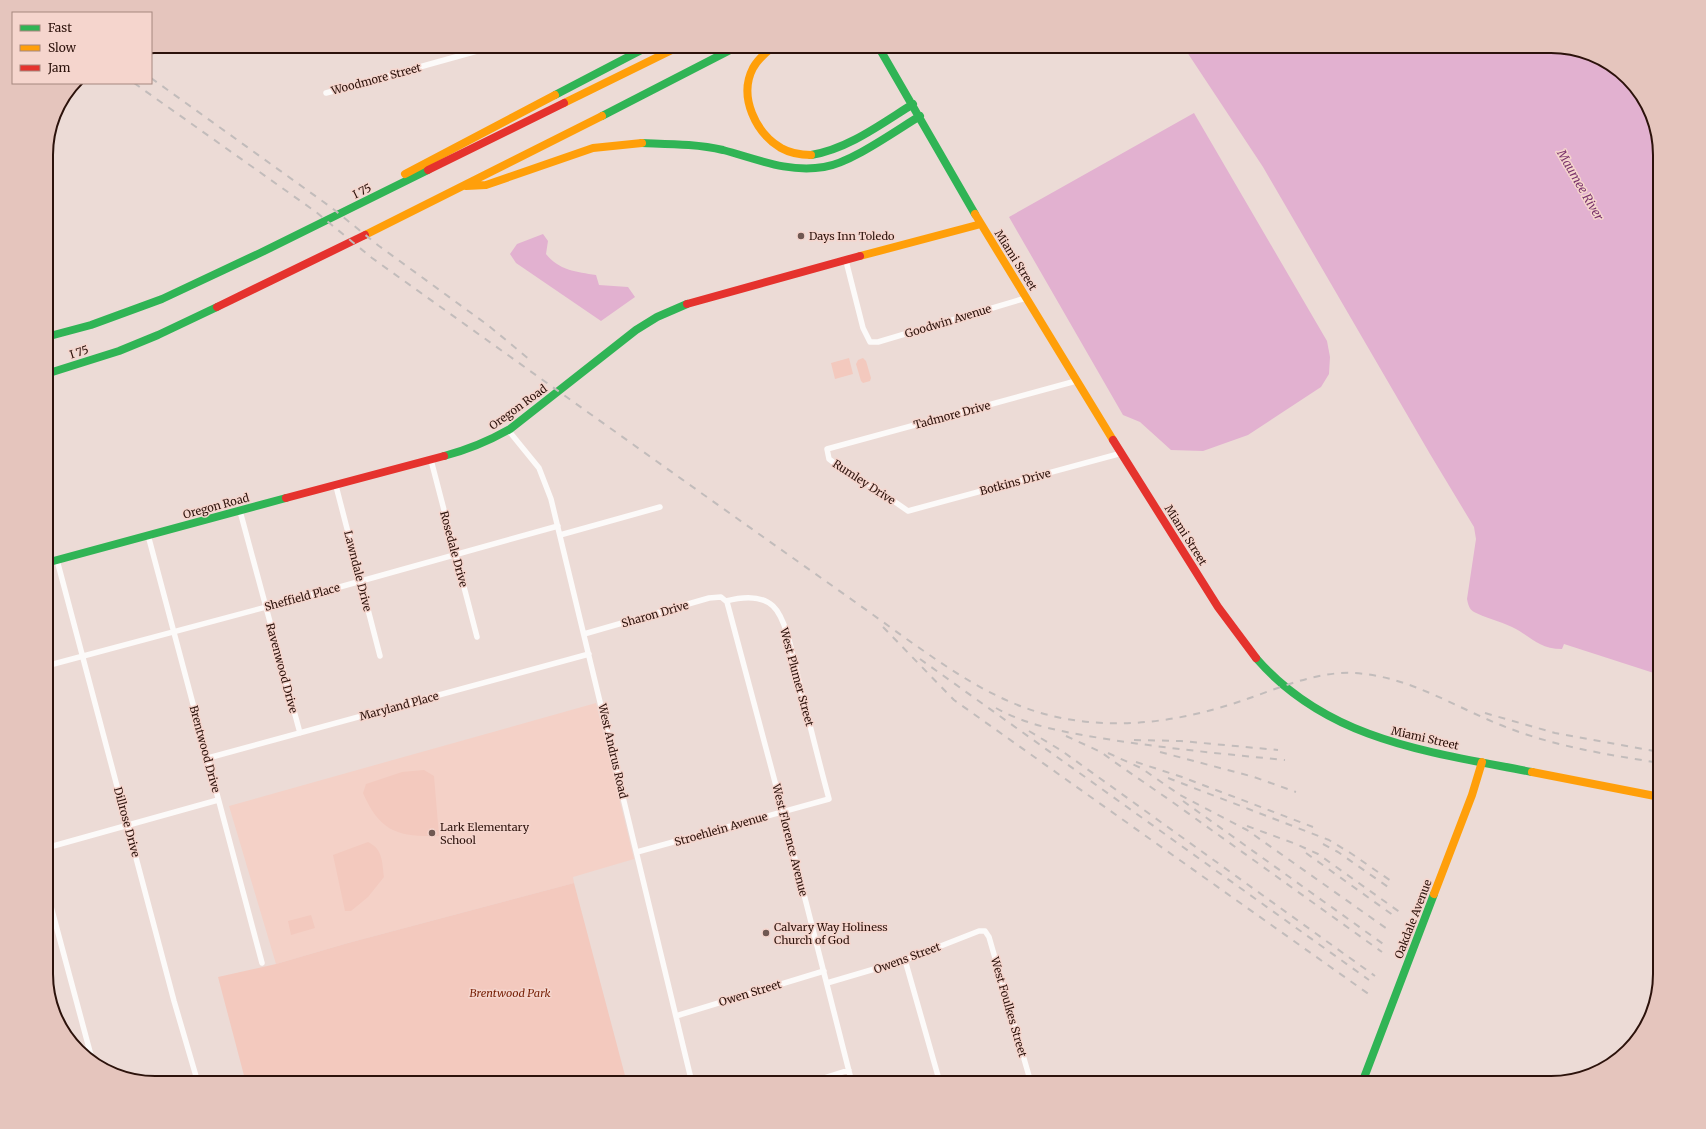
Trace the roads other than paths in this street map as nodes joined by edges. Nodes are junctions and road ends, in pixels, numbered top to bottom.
1 (470, 53) edge
2 (636, 53) edge
3 (666, 53) edge
4 (724, 53) edge
5 (765, 53) edge
6 (882, 53) edge
7 (326, 93) dead end
8 (913, 104) junction
9 (920, 116) junction
10 (462, 186) junction
11 (385, 191) junction
12 (981, 224) junction
13 (846, 261) junction
14 (1026, 298) junction
15 (53, 335) edge
16 (53, 372) edge
17 (1076, 381) junction
18 (508, 430) junction
19 (827, 449) joint
20 (1122, 453) junction
21 (431, 460) junction
22 (336, 486) junction
23 (660, 507) dead end
24 (240, 510) junction
25 (908, 511) joint
26 (558, 526) junction
27 (560, 534) junction
28 (148, 535) junction
29 (456, 555) junction
30 (57, 560) junction
31 (53, 561) edge
32 (361, 581) junction
33 (725, 600) junction
34 (266, 606) junction
35 (174, 631) junction
36 (584, 634) junction
37 (477, 637) dead end
38 (590, 654) junction
39 (83, 656) junction
40 (380, 656) dead end
41 (53, 664) edge
42 (300, 733) junction
43 (208, 758) junction
44 (1482, 762) junction
45 (1653, 796) edge
46 (829, 799) joint
47 (218, 800) junction
48 (783, 812) junction
49 (128, 825) junction
50 (53, 846) edge
51 (637, 852) junction
52 (53, 914) edge
53 (985, 932) joint
54 (905, 960) junction
55 (262, 963) dead end
56 (824, 971) junction
57 (827, 983) junction
58 (676, 1016) junction
59 (90, 1052) edge
60 (849, 1070) junction
61 (196, 1076) edge
62 (690, 1076) edge
63 (830, 1076) edge
64 (850, 1076) edge
65 (938, 1076) edge
66 (1029, 1076) edge
67 (1365, 1076) edge

1 - 7 street, Woodmore Street
2 - 11 main road
3 - 11 main road, I 75 / I 75
4 - 10 main road, I 75
5 - 8 main road
6 - 8 main road, Miami Street
8 - 9 main road, Miami Street
9 - 10 main road
9 - 12 main road, Miami Street
10 - 16 main road, I 75 / I 75
11 - 15 main road, I 75 / I 75
12 - 13 main road, Oregon Road
12 - 14 main road, Miami Street
13 - 14 street, Goodwin Avenue
13 - 18 main road, Oregon Road
14 - 17 main road, Miami Street
17 - 19 street, Tadmore Drive
17 - 20 main road, Miami Street
18 - 21 main road, Oregon Road
18 - 26 street, West Andrus Road
19 - 25 street, Rumley Drive
20 - 25 street, Botkins Drive
20 - 44 main road, Miami Street
21 - 22 main road, Oregon Road
21 - 29 street, Rosedale Drive
22 - 24 main road, Oregon Road
22 - 32 street, Lawndale Drive
23 - 27 street
24 - 28 main road, Oregon Road
24 - 34 street, Ravenwood Drive
26 - 27 street, West Andrus Road
26 - 29 street, Sheffield Place
27 - 36 street, West Andrus Road
28 - 30 main road, Oregon Road
28 - 35 street, Brentwood Drive
29 - 32 street, Sheffield Place
29 - 37 street, Rosedale Drive
30 - 31 main road, Oregon Road
30 - 39 street, Dillrose Drive
32 - 34 street, Sheffield Place
32 - 40 street, Lawndale Drive
33 - 36 street, Sharon Drive
33 - 46 street, West Plumer Street
33 - 48 street, West Florence Avenue
34 - 35 street, Sheffield Place
34 - 42 street, Ravenwood Drive
35 - 39 street, Sheffield Place
35 - 43 street, Brentwood Drive
36 - 38 street, West Andrus Road
38 - 42 street, Maryland Place
38 - 51 street, West Andrus Road
39 - 41 street, Sheffield Place
39 - 49 street, Dillrose Drive
42 - 43 street, Maryland Place
43 - 47 street, Brentwood Drive
44 - 45 main road, Miami Street
44 - 67 main road, Oakdale Avenue
46 - 48 street, Stroehlein Avenue
47 - 49 street
47 - 55 street, Brentwood Drive
48 - 51 street, Stroehlein Avenue
48 - 56 street, West Florence Avenue
49 - 50 street
49 - 61 street, Dillrose Drive
51 - 58 street, West Andrus Road
52 - 59 street
53 - 54 street, Owens Street
53 - 66 street, West Foulkes Street
54 - 57 street, Owens Street
54 - 65 street
56 - 57 street, West Florence Avenue
56 - 58 street, Owen Street
57 - 60 street, West Florence Avenue
58 - 62 street, West Andrus Road
60 - 63 street
60 - 64 street, West Florence Avenue

